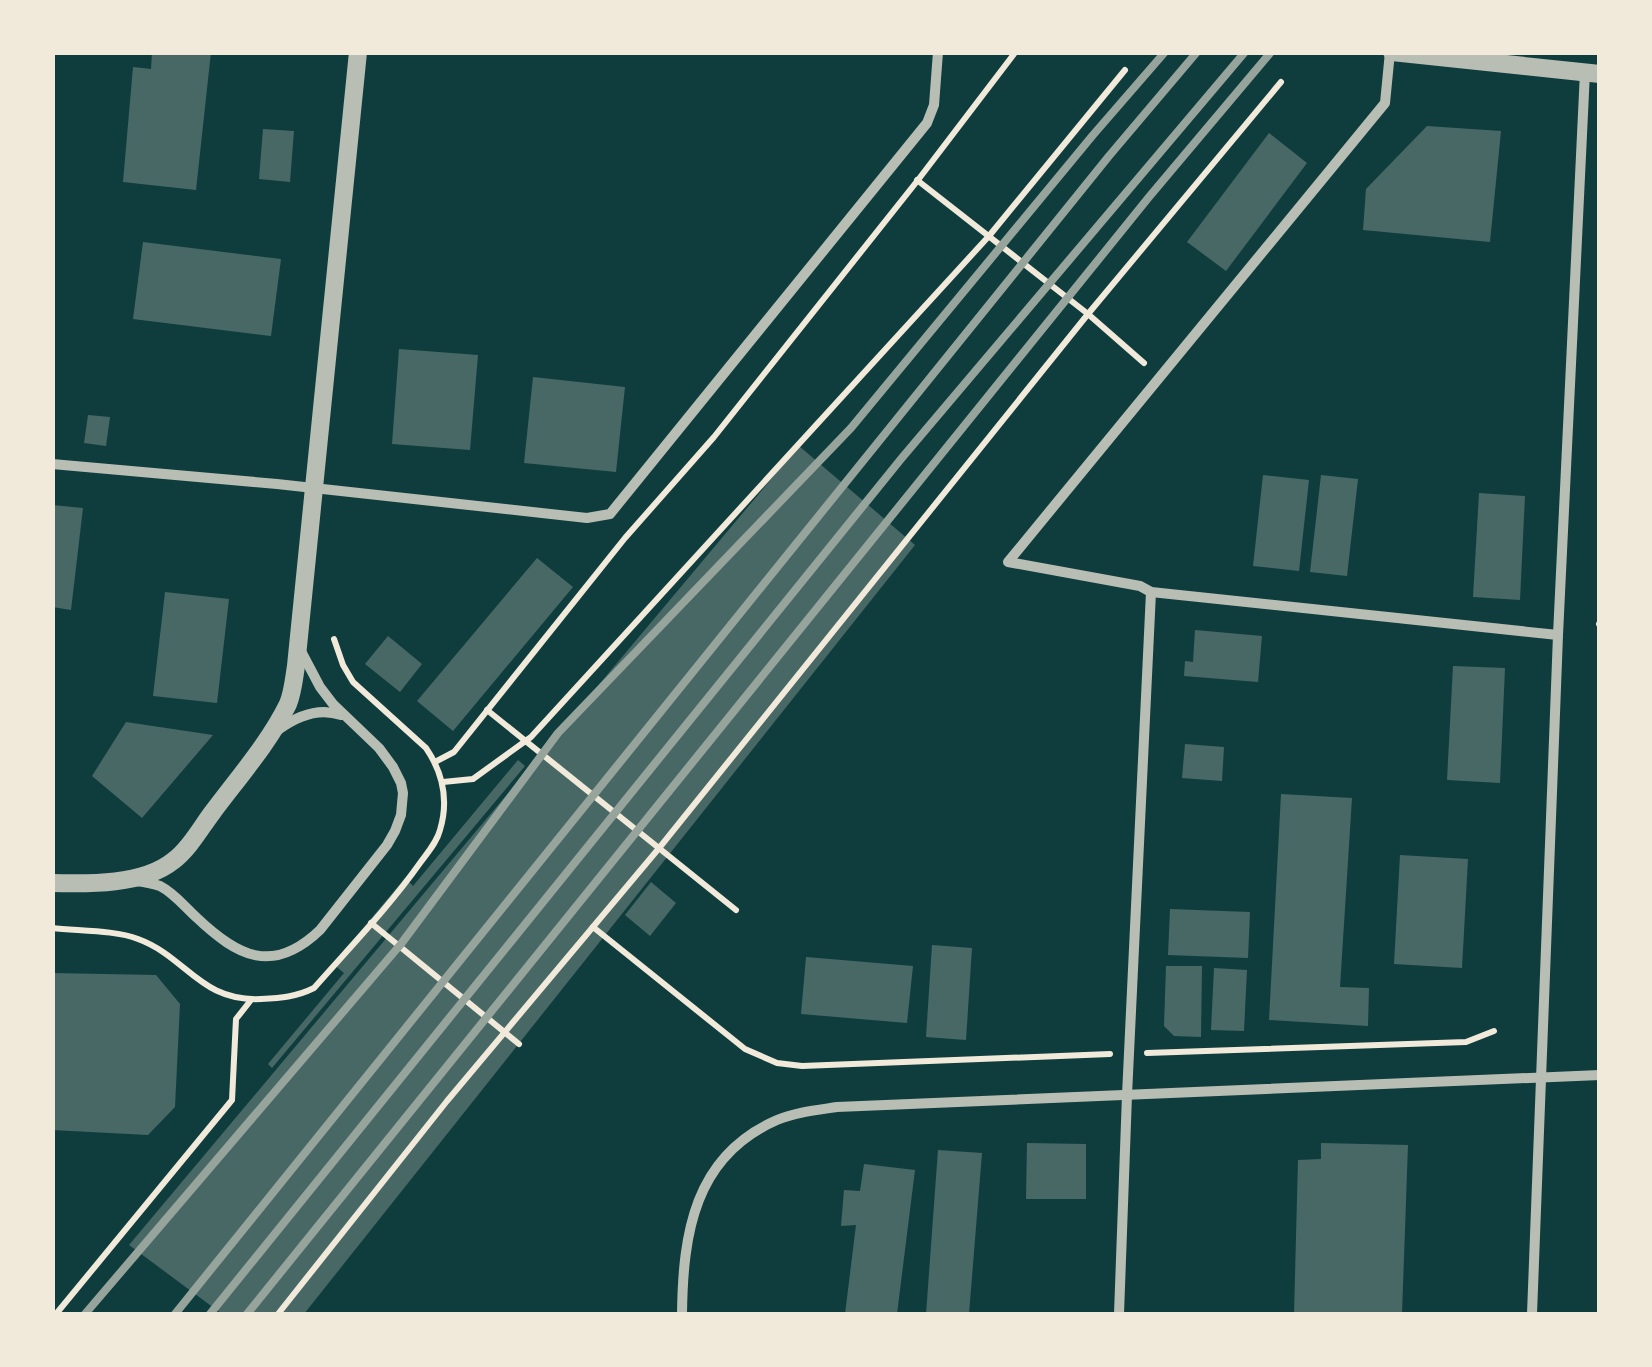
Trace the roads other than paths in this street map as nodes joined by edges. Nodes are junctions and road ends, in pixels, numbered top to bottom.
1 (358, 52) edge
2 (938, 52) edge
3 (1391, 52) edge
4 (1586, 52) edge
5 (1592, 73) edge
6 (52, 464) edge
7 (312, 488) junction
8 (1151, 592) junction
9 (1558, 635) junction
10 (296, 642) junction
11 (346, 717) junction
12 (264, 743) junction
13 (120, 880) junction
14 (52, 884) edge
15 (1600, 1076) edge
16 (1540, 1078) junction
17 (1127, 1095) junction
18 (682, 1314) edge
19 (1120, 1314) edge
20 (1532, 1314) edge

1 - 7 street
2 - 7 street
3 - 5 street
3 - 8 street
4 - 5 street
5 - 9 street
6 - 7 street
7 - 10 street
8 - 9 street
8 - 17 street
9 - 16 street
10 - 11 street
10 - 12 street
11 - 12 street
11 - 13 street
12 - 13 street
13 - 14 street
15 - 16 street
16 - 17 street
16 - 20 street
17 - 18 street
17 - 19 street

